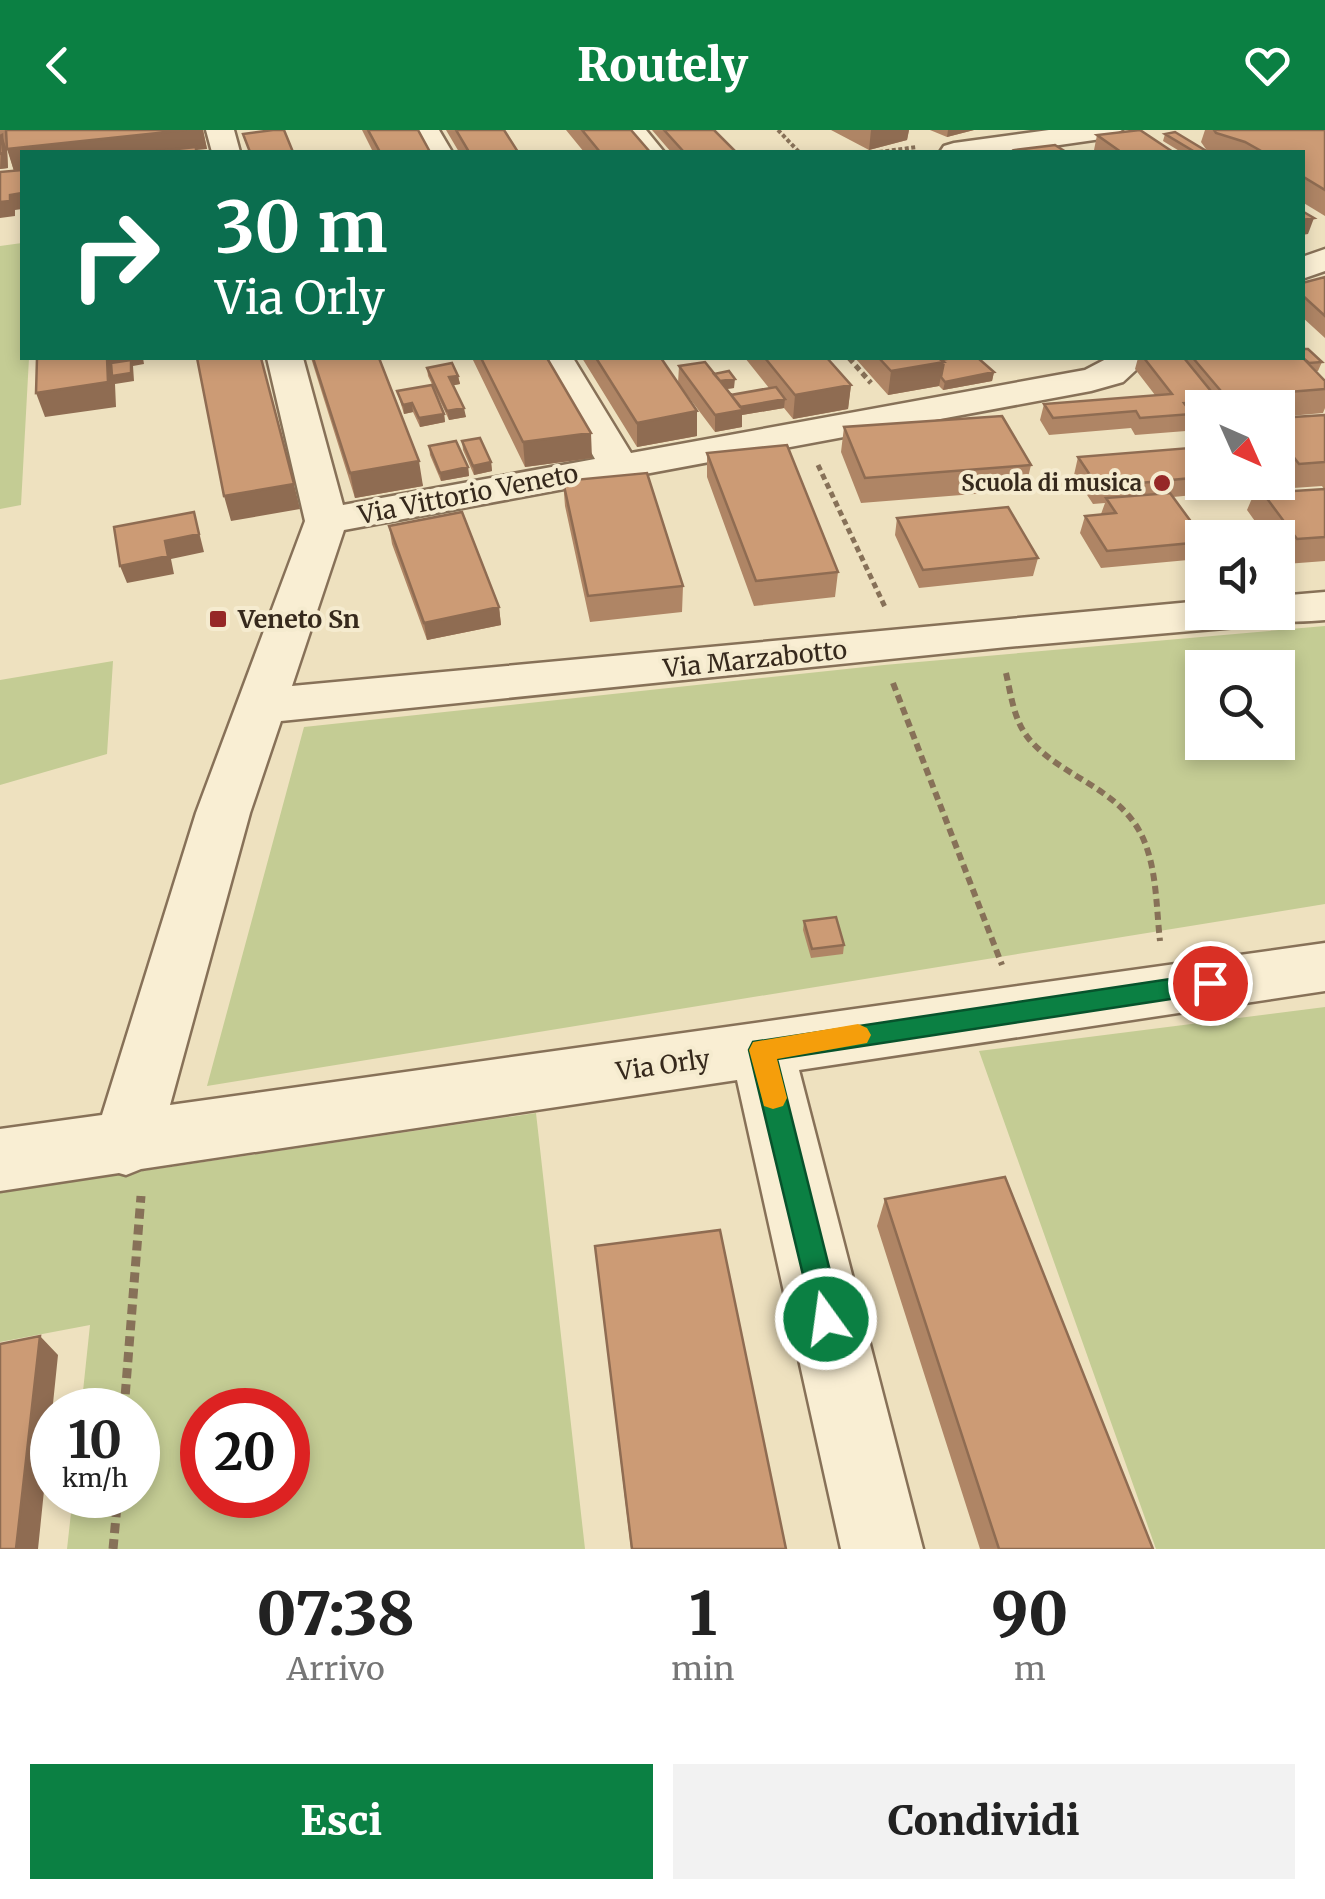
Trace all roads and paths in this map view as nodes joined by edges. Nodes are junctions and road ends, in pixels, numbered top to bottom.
1 (632, 130) edge
2 (778, 130) edge
3 (1108, 130) edge
4 (924, 146) dead end
5 (648, 150) edge
6 (797, 150) edge
7 (894, 150) edge
8 (968, 150) edge
9 (286, 360) edge
10 (556, 360) edge
11 (1128, 360) edge
12 (619, 466) junction
13 (326, 521) junction
14 (1325, 606) edge
15 (1295, 609) edge
16 (1185, 617) edge
17 (1007, 632) junction
18 (263, 706) junction
19 (1162, 956) dead end
20 (1325, 967) edge
21 (762, 1050) junction
22 (126, 1144) junction
23 (0, 1160) edge
24 (126, 1388) edge
25 (116, 1518) edge
26 (114, 1549) edge
27 (882, 1549) edge

1 - 5 street
2 - 6 path
3 - 8 street
4 - 7 path
9 - 13 street
10 - 12 street
11 - 12 street, Via Vittorio Veneto
12 - 13 street, Via Vittorio Veneto
13 - 18 street, Via Vittorio Veneto
14 - 15 street
16 - 17 street, Via Marzabotto
17 - 18 street, Via Marzabotto
17 - 19 path
18 - 22 street, Via Vittorio Veneto
20 - 21 street, Via Orly
21 - 22 street, Via Orly
21 - 27 street
22 - 23 street, Via Orly
22 - 24 path
25 - 26 path

